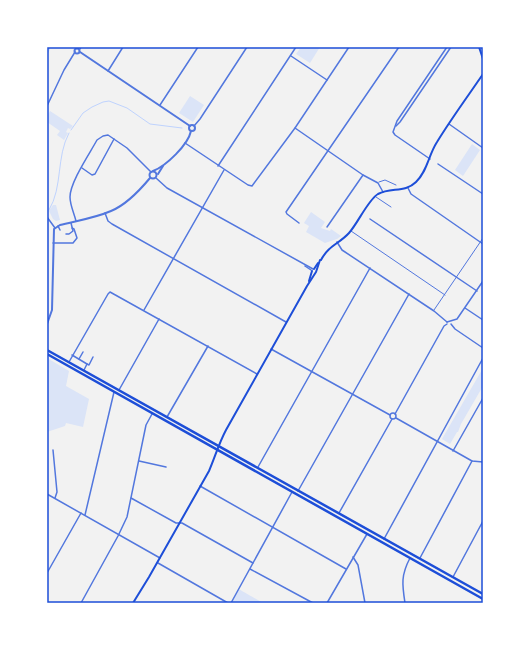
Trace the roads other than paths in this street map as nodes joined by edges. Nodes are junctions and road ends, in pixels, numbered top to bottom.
1 (72, 47) edge
2 (124, 47) edge
3 (198, 47) edge
4 (247, 47) edge
5 (296, 47) edge
6 (349, 47) edge
7 (398, 47) edge
8 (447, 47) edge
9 (451, 47) edge
10 (479, 47) edge
11 (75, 49) junction
12 (80, 49) edge
13 (75, 52) junction
14 (291, 56) junction
15 (483, 60) edge
16 (108, 71) junction
17 (483, 74) edge
18 (327, 80) junction
19 (160, 105) junction
20 (47, 106) edge
21 (449, 124) junction
22 (190, 126) junction
23 (194, 126) junction
24 (396, 126) junction
25 (295, 128) junction
26 (191, 131) junction
27 (114, 139) junction
28 (184, 143) junction
29 (483, 148) edge
30 (328, 151) junction
31 (430, 159) junction
32 (438, 164) dead end
33 (163, 165) junction
34 (218, 166) junction
35 (82, 168) junction
36 (224, 170) junction
37 (152, 172) junction
38 (363, 175) junction
39 (157, 176) junction
40 (150, 178) junction
41 (378, 183) junction
42 (396, 185) dead end
43 (408, 188) junction
44 (383, 192) junction
45 (483, 194) edge
46 (375, 196) junction
47 (391, 207) dead end
48 (202, 208) junction
49 (105, 213) junction
50 (47, 217) edge
51 (370, 219) dead end
52 (76, 221) junction
53 (71, 222) junction
54 (299, 223) dead end
55 (56, 227) junction
56 (327, 227) dead end
57 (72, 228) junction
58 (60, 230) dead end
59 (351, 231) junction
60 (66, 234) dead end
61 (483, 238) edge
62 (337, 242) junction
63 (480, 242) junction
64 (53, 243) junction
65 (483, 244) edge
66 (174, 259) junction
67 (370, 268) junction
68 (314, 270) junction
69 (456, 277) junction
70 (483, 281) edge
71 (477, 291) junction
72 (408, 294) junction
73 (445, 295) junction
74 (465, 308) junction
75 (144, 310) junction
76 (434, 311) junction
77 (159, 319) junction
78 (483, 320) edge
79 (286, 322) junction
80 (447, 323) junction
81 (452, 323) junction
82 (47, 324) edge
83 (208, 346) junction
84 (271, 348) junction
85 (483, 348) edge
86 (47, 350) edge
87 (83, 352) dead end
88 (47, 354) edge
89 (72, 356) junction
90 (93, 357) dead end
91 (483, 358) edge
92 (79, 359) junction
93 (69, 362) junction
94 (87, 364) junction
95 (84, 371) junction
96 (312, 371) junction
97 (257, 374) junction
98 (119, 390) junction
99 (114, 392) junction
100 (352, 394) junction
101 (483, 398) edge
102 (152, 414) junction
103 (395, 414) junction
104 (390, 415) junction
105 (167, 418) junction
106 (396, 418) junction
107 (392, 419) junction
108 (437, 441) junction
109 (218, 446) junction
110 (53, 450) dead end
111 (217, 450) junction
112 (453, 451) junction
113 (139, 461) junction
114 (472, 461) junction
115 (483, 462) edge
116 (166, 467) dead end
117 (257, 468) junction
118 (200, 485) junction
119 (298, 491) junction
120 (292, 492) junction
121 (47, 494) edge
122 (55, 498) junction
123 (131, 498) junction
124 (81, 513) junction
125 (339, 514) junction
126 (85, 515) junction
127 (483, 521) edge
128 (179, 523) junction
129 (273, 527) junction
130 (118, 534) junction
131 (367, 534) junction
132 (384, 539) junction
133 (354, 557) junction
134 (160, 558) junction
135 (410, 558) junction
136 (420, 558) junction
137 (158, 563) junction
138 (253, 563) junction
139 (250, 569) junction
140 (346, 569) junction
141 (47, 573) edge
142 (453, 577) junction
143 (483, 594) edge
144 (483, 599) edge
145 (81, 603) edge
146 (134, 603) edge
147 (228, 603) edge
148 (231, 603) edge
149 (313, 603) edge
150 (327, 603) edge
151 (365, 603) edge
152 (405, 603) edge

1 - 11 street
2 - 16 street
3 - 19 street
4 - 23 street
5 - 14 street
6 - 18 street
7 - 30 street
8 - 24 street
9 - 24 street
10 - 15 main road
11 - 12 street
11 - 13 street
12 - 13 street
12 - 16 street
13 - 20 street
14 - 18 street
14 - 34 street
16 - 19 street
17 - 21 main road
18 - 25 street
19 - 22 street
21 - 29 street
21 - 31 main road
22 - 23 street
22 - 26 street
23 - 26 street
24 - 31 street
25 - 30 street
25 - 36 street
26 - 28 street
27 - 35 street
27 - 35 street
27 - 37 street
28 - 33 street
28 - 34 street
30 - 38 street
30 - 54 street
31 - 43 main road
32 - 45 street
33 - 37 street
33 - 39 street
34 - 36 street
35 - 52 street
36 - 48 street
37 - 39 street
37 - 40 street
38 - 41 street
38 - 56 street
39 - 40 street
39 - 48 street
40 - 49 street
41 - 42 lane
41 - 44 street
43 - 44 main road
43 - 63 street
44 - 46 main road
46 - 47 lane
46 - 59 main road
48 - 66 street
48 - 68 street
49 - 52 street
49 - 66 street
50 - 55 street
51 - 69 street
52 - 53 street
53 - 55 street
53 - 57 street
55 - 58 street
55 - 64 street
57 - 60 street
57 - 64 street
59 - 62 main road
59 - 73 lane
61 - 63 lane
62 - 67 street
62 - 68 main road
63 - 65 street
63 - 69 lane
64 - 82 street
66 - 75 street
66 - 79 street
67 - 72 street
67 - 96 street
68 - 79 main road
69 - 71 street
69 - 73 lane
70 - 71 street
71 - 74 street
72 - 76 street
72 - 100 street
73 - 76 lane
74 - 78 street
74 - 81 street
75 - 77 street
75 - 89 street
76 - 80 street
77 - 83 street
77 - 98 street
79 - 84 main road
80 - 81 street
80 - 81 street
80 - 103 street
81 - 85 street
83 - 97 street
83 - 105 street
84 - 96 street
84 - 97 main road
86 - 93 highway
87 - 92 street
88 - 99 highway
89 - 92 street
89 - 93 street
90 - 94 street
91 - 108 street
92 - 94 street
93 - 95 highway
94 - 95 street
95 - 98 highway
96 - 100 street
96 - 117 street
97 - 109 main road
98 - 105 highway
99 - 102 highway
99 - 126 street
100 - 104 street
100 - 119 street
101 - 112 street
102 - 111 highway
102 - 113 street
103 - 104 street
103 - 106 street
104 - 107 street
105 - 109 highway
106 - 107 street
106 - 108 street
107 - 125 street
108 - 112 street
108 - 132 street
109 - 111 main road
109 - 117 highway
110 - 122 street
111 - 118 main road
111 - 120 highway
112 - 114 street
113 - 116 street
113 - 123 street
114 - 115 street
114 - 136 street
117 - 119 highway
118 - 128 main road
118 - 129 street
119 - 125 highway
120 - 129 street
120 - 131 highway
121 - 122 street
122 - 124 street
123 - 128 street
123 - 130 street
124 - 126 street
124 - 141 street
125 - 132 highway
126 - 130 street
127 - 142 street
128 - 134 main road
128 - 138 street
129 - 138 street
129 - 140 street
130 - 134 street
130 - 145 street
131 - 133 street
131 - 135 highway
132 - 136 highway
133 - 140 street
133 - 151 street
134 - 137 main road
135 - 144 highway
135 - 152 street
136 - 142 highway
137 - 146 main road
137 - 147 street
138 - 139 street
139 - 148 street
139 - 149 street
140 - 150 street
142 - 143 highway

